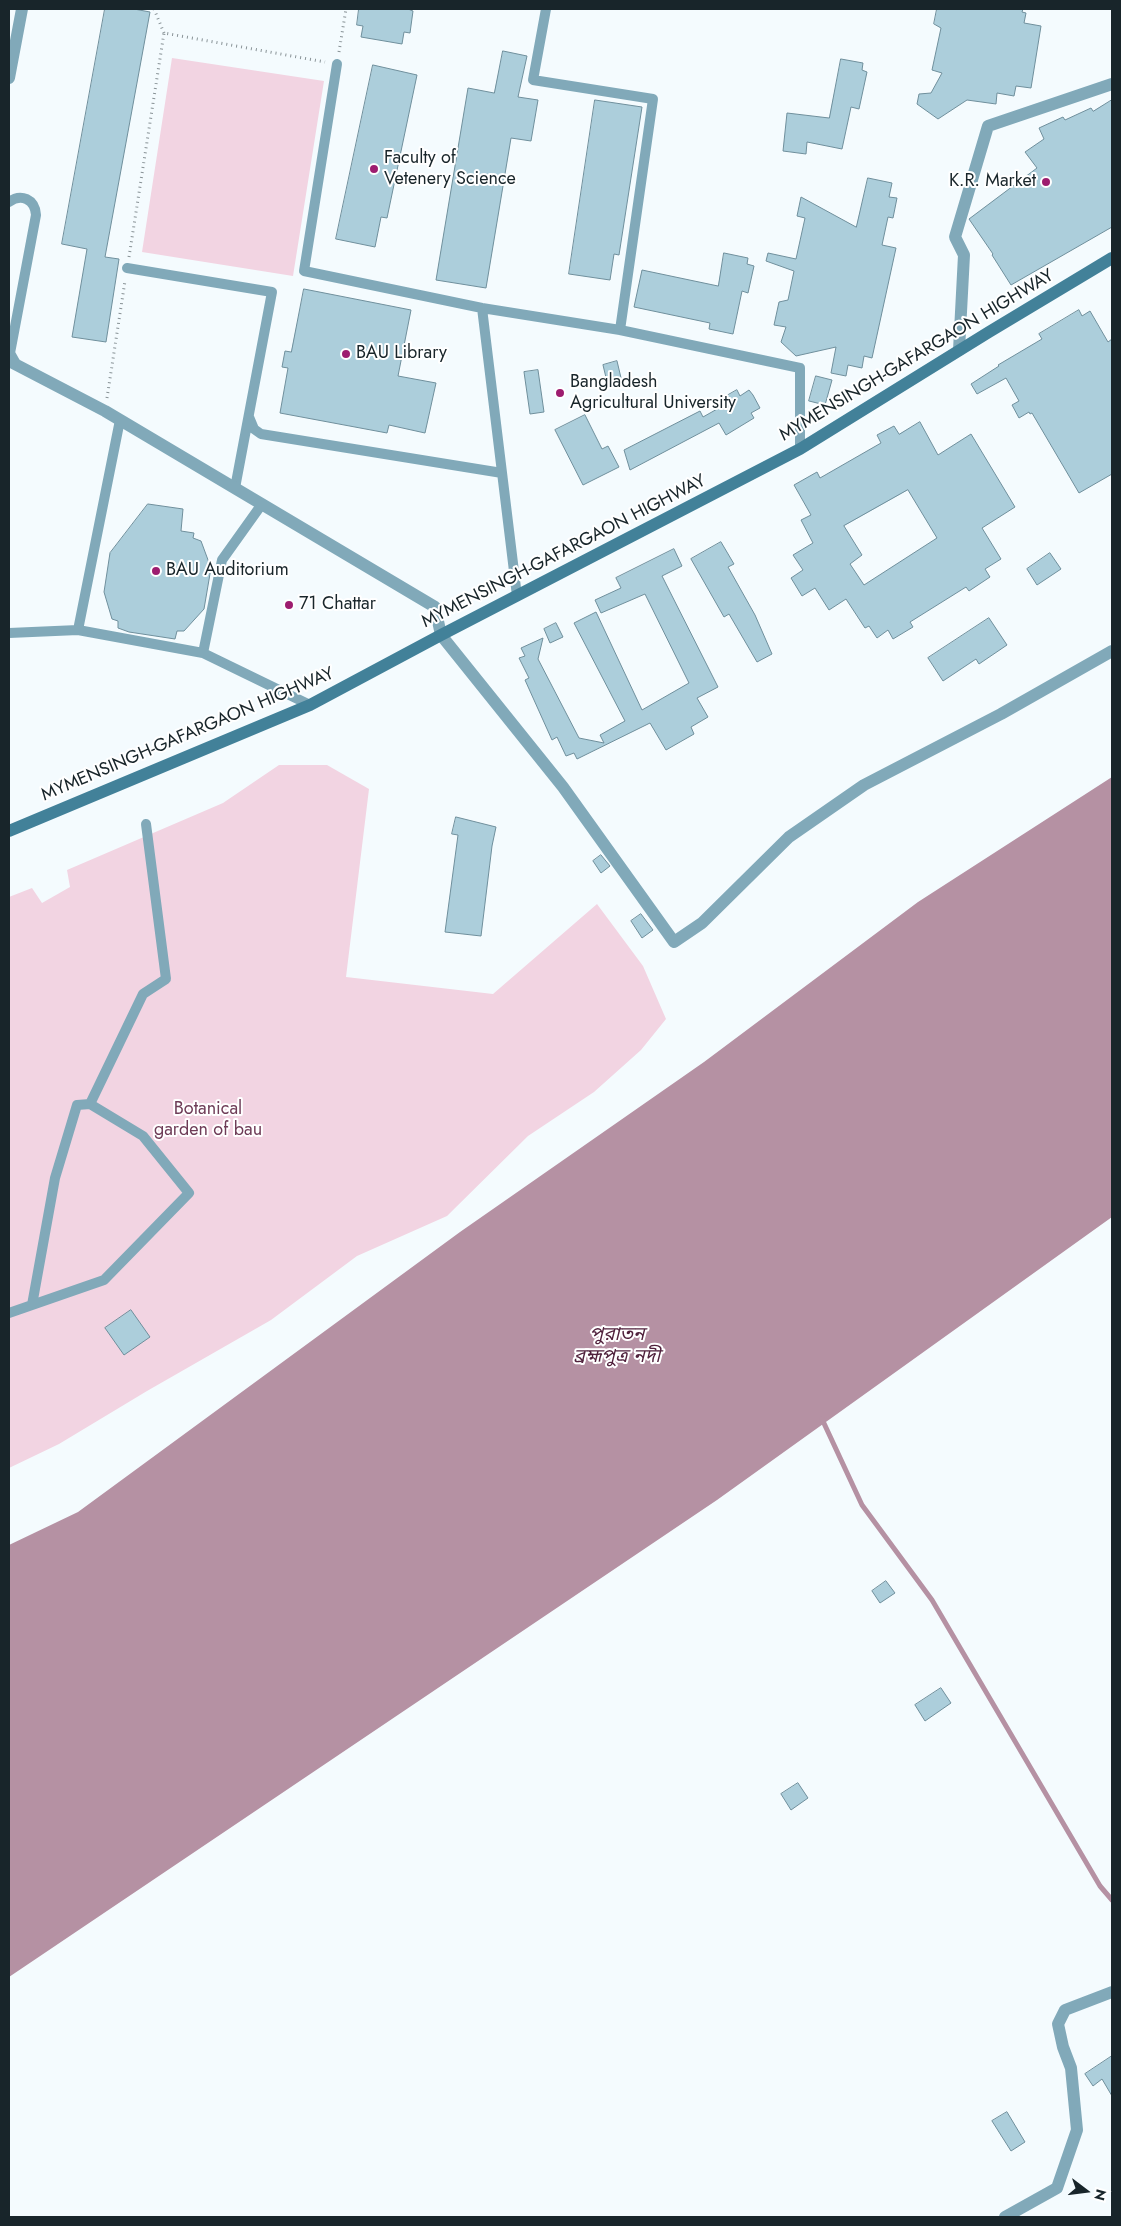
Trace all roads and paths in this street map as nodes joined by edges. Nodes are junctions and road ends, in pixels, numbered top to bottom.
1 (22, 9) edge
2 (154, 9) edge
3 (346, 9) edge
4 (546, 9) edge
5 (164, 33) junction
6 (337, 64) junction
7 (9, 78) edge
8 (1112, 84) edge
9 (9, 191) edge
10 (20, 197) junction
11 (9, 202) edge
12 (1112, 258) edge
13 (127, 268) junction
14 (482, 308) junction
15 (620, 330) junction
16 (11, 334) edge
17 (959, 350) junction
18 (12, 362) edge
19 (106, 411) junction
20 (249, 417) junction
21 (120, 420) junction
22 (800, 449) junction
23 (502, 473) junction
24 (236, 488) junction
25 (262, 504) junction
26 (517, 596) junction
27 (78, 630) junction
28 (9, 633) edge
29 (441, 635) junction
30 (1112, 651) edge
31 (203, 653) junction
32 (310, 705) junction
33 (146, 824) dead end
34 (9, 831) edge
35 (90, 1104) junction
36 (32, 1305) junction
37 (9, 1313) edge
38 (1112, 1992) edge
39 (1006, 2217) edge

1 - 7 street
2 - 5 path
3 - 6 path
4 - 15 lane
5 - 6 path
5 - 13 path
6 - 14 lane
8 - 17 street
9 - 10 lane
10 - 11 lane
10 - 16 lane
12 - 17 main road, MYMENSINGH-GAFARGAON HIGHWAY
13 - 19 path
13 - 20 lane
14 - 15 lane
14 - 23 lane
15 - 22 lane
16 - 18 lane
17 - 22 main road, MYMENSINGH-GAFARGAON HIGHWAY
18 - 19 street
19 - 21 street
20 - 23 lane
20 - 24 lane
21 - 24 street
21 - 27 lane
22 - 26 main road, MYMENSINGH-GAFARGAON HIGHWAY
23 - 26 lane
24 - 25 street
25 - 29 street
25 - 31 lane
26 - 29 main road, MYMENSINGH-GAFARGAON HIGHWAY
27 - 28 lane
27 - 31 lane
29 - 30 street
29 - 32 main road, MYMENSINGH-GAFARGAON HIGHWAY
31 - 32 lane
32 - 34 main road, MYMENSINGH-GAFARGAON HIGHWAY
33 - 35 lane
35 - 36 lane
35 - 36 lane
36 - 37 lane
38 - 39 street

